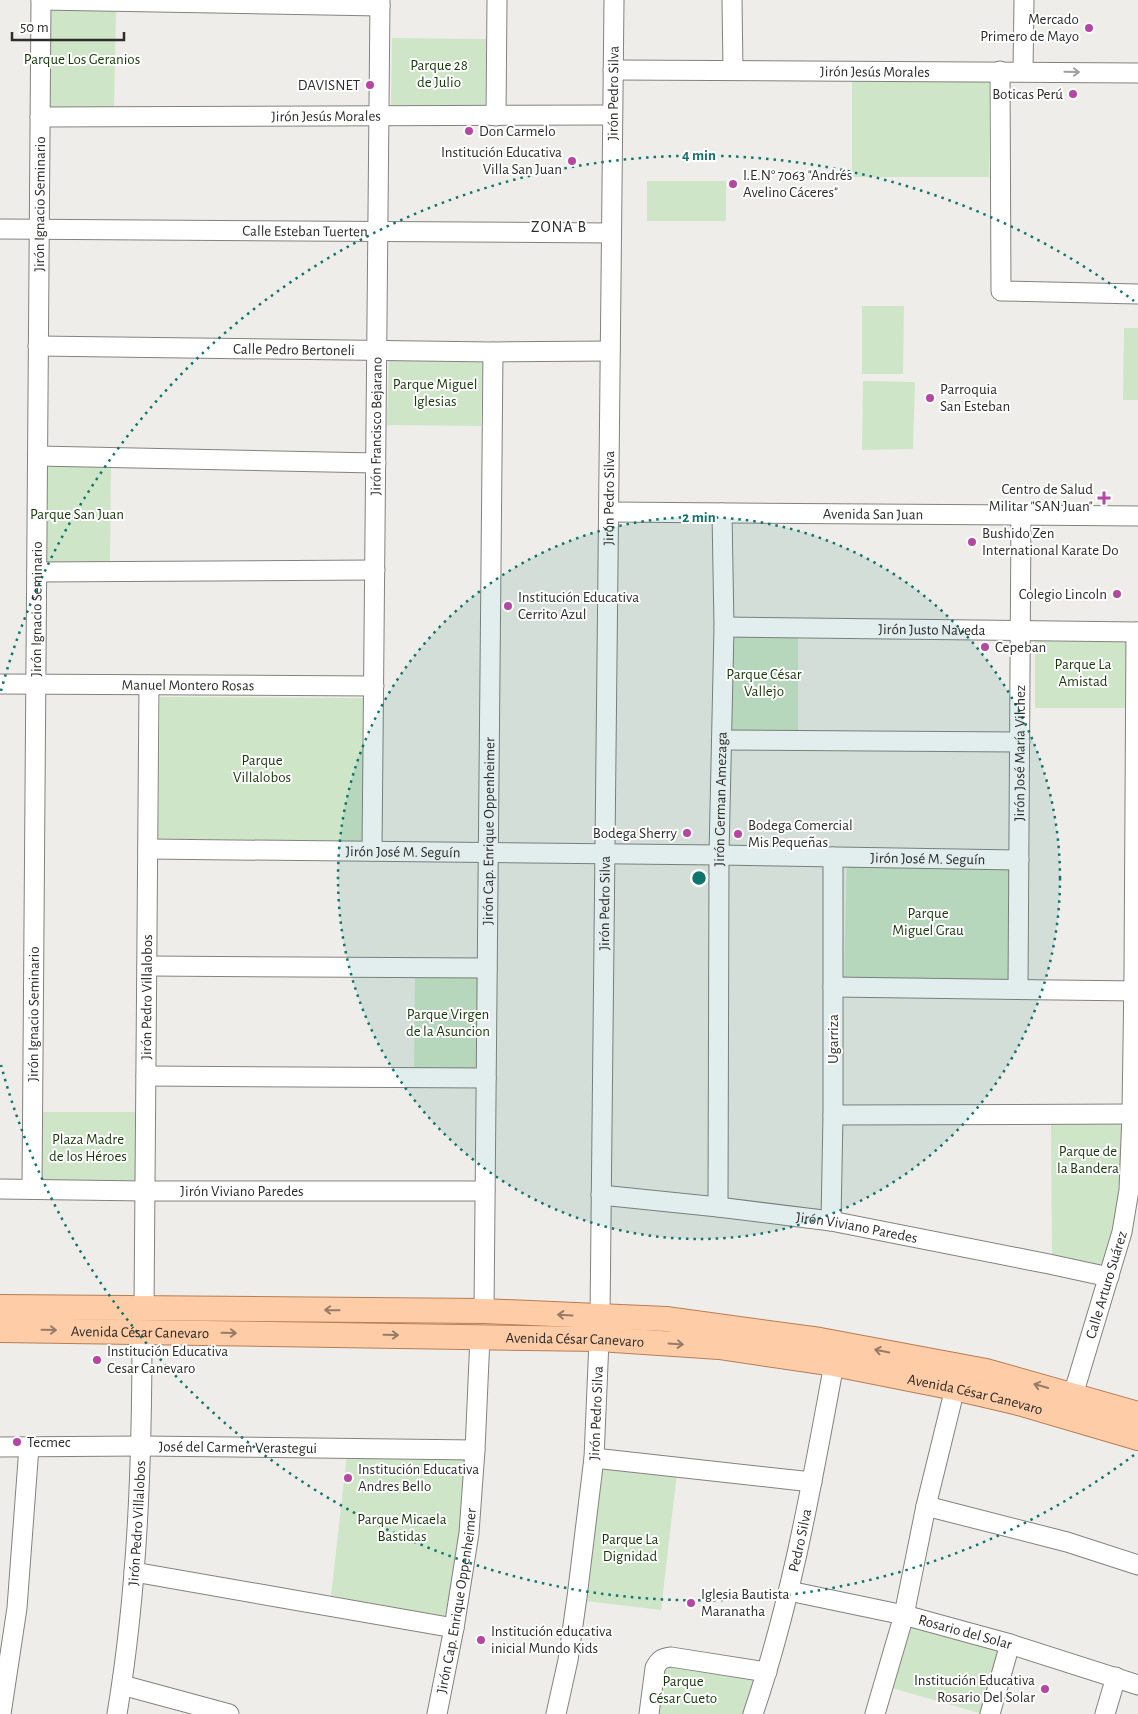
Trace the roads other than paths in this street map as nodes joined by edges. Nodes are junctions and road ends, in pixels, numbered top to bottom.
1 (41, 0) edge
2 (497, 0) edge
3 (614, 0) edge
4 (732, 0) edge
5 (1024, 0) edge
6 (380, 3) edge
7 (613, 70) junction
8 (733, 70) junction
9 (1000, 71) junction
10 (1023, 72) junction
11 (1138, 73) edge
12 (612, 115) junction
13 (379, 116) junction
14 (496, 116) junction
15 (40, 117) junction
16 (0, 229) edge
17 (39, 229) junction
18 (378, 232) junction
19 (610, 234) junction
20 (1138, 294) edge
21 (38, 346) junction
22 (377, 350) junction
23 (610, 350) junction
24 (493, 352) junction
25 (38, 456) junction
26 (376, 463) junction
27 (609, 512) junction
28 (722, 513) junction
29 (1021, 516) junction
30 (1138, 516) edge
31 (375, 570) junction
32 (37, 572) junction
33 (724, 628) junction
34 (1021, 631) junction
35 (1137, 632) edge
36 (0, 684) edge
37 (36, 685) junction
38 (149, 685) junction
39 (374, 686) junction
40 (722, 740) junction
41 (1020, 742) junction
42 (148, 849) junction
43 (372, 851) junction
44 (488, 853) junction
45 (605, 853) junction
46 (719, 854) junction
47 (834, 857) junction
48 (1019, 860) junction
49 (147, 966) junction
50 (487, 968) junction
51 (833, 987) junction
52 (1018, 989) junction
53 (1136, 991) edge
54 (146, 1076) junction
55 (486, 1078) junction
56 (1132, 1114) junction
57 (833, 1115) junction
58 (0, 1189) edge
59 (32, 1189) junction
60 (145, 1191) junction
61 (486, 1191) junction
62 (601, 1195) junction
63 (718, 1207) junction
64 (831, 1221) junction
65 (1109, 1277) junction
66 (0, 1307) edge
67 (484, 1311) junction
68 (143, 1320) junction
69 (600, 1328) junction
70 (0, 1330) edge
71 (480, 1337) junction
72 (834, 1364) junction
73 (955, 1388) junction
74 (1073, 1395) junction
75 (1138, 1414) edge
76 (1138, 1438) edge
77 (142, 1446) junction
78 (0, 1447) edge
79 (29, 1447) junction
80 (475, 1450) junction
81 (594, 1458) junction
82 (812, 1482) junction
83 (926, 1506) junction
84 (1138, 1564) edge
85 (134, 1572) junction
86 (790, 1591) junction
87 (904, 1615) junction
88 (454, 1628) junction
89 (1010, 1644) junction
90 (767, 1672) junction
91 (1116, 1677) junction
92 (122, 1685) junction
93 (1138, 1685) edge
94 (1, 1714) edge
95 (117, 1714) edge
96 (229, 1714) edge
97 (437, 1714) edge
98 (556, 1714) edge
99 (649, 1714) edge
100 (753, 1714) edge
101 (875, 1714) edge
102 (990, 1714) edge
103 (1105, 1714) edge

1 - 6 street
1 - 15 street, Jirón Ignacio Seminario
2 - 14 street
3 - 7 street, Jirón Pedro Silva
4 - 8 street
5 - 10 street
6 - 13 street, Jirón Francisco Bejarano
7 - 8 street, Jirón Jesús Morales
7 - 12 street, Jirón Pedro Silva
8 - 9 street, Jirón Jesús Morales
9 - 10 street, Jirón Jesús Morales
9 - 20 street
10 -> 11 street, Jirón Jesús Morales
12 - 14 street, Jirón Jesús Morales
12 - 19 street, Jirón Pedro Silva
13 - 14 street, Jirón Jesús Morales
13 - 15 street, Jirón Jesús Morales
13 - 18 street, Jirón Francisco Bejarano
15 - 17 street, Jirón Ignacio Seminario
16 - 17 street, Calle Esteban Tuerten
17 - 18 street, Calle Esteban Tuerten
17 - 21 street, Jirón Ignacio Seminario
18 - 19 street, Calle Esteban Tuerten
18 - 22 street, Jirón Francisco Bejarano
19 - 23 street, Jirón Pedro Silva
21 - 22 street, Calle Pedro Bertoneli
21 - 25 street, Jirón Ignacio Seminario
22 - 24 street, Calle Pedro Bertoneli
22 - 26 street, Jirón Francisco Bejarano
23 - 24 street, Calle Pedro Bertoneli
23 - 27 street, Jirón Pedro Silva
24 - 44 street, Jirón Cap. Enrique Oppenheimer
25 - 26 street
25 - 32 street, Jirón Ignacio Seminario
26 - 31 street, Jirón Francisco Bejarano
27 - 28 street, Avenida San Juan
27 - 45 street, Jirón Pedro Silva
28 - 29 street, Avenida San Juan
28 - 33 street, Jirón German Amezaga
29 - 30 street, Avenida San Juan
29 - 34 street, Jirón José María Vilchez
31 - 32 street
31 - 39 street, Jirón Francisco Bejarano
32 - 37 street, Jirón Ignacio Seminario
33 - 34 street, Jirón Justo Naveda
33 - 40 street, Jirón German Amezaga
34 - 35 street, Jirón Justo Naveda
34 - 41 street, Jirón José María Vilchez
35 - 53 street, Calle Arturo Suárez
36 - 37 street, Manuel Montero Rosas
37 - 38 street, Manuel Montero Rosas
37 - 59 street, Jirón Ignacio Seminario
38 - 39 street, Manuel Montero Rosas
38 - 42 street, Jirón Pedro Villalobos
39 - 43 street, Jirón Francisco Bejarano
40 - 41 street
40 - 46 street, Jirón German Amezaga
41 - 48 street, Jirón José María Vilchez
42 - 43 street, Jirón José M. Seguín
42 - 49 street, Jirón Pedro Villalobos
43 - 44 street, Jirón José M. Seguín
44 - 45 street, Jirón José M. Seguín
44 - 50 street, Jirón Cap. Enrique Oppenheimer
45 - 46 street, Jirón José M. Seguín
45 - 62 street, Jirón Pedro Silva
46 - 47 street, Jirón José M. Seguín
46 - 63 street, Jirón German Amezaga
47 - 48 street, Jirón José M. Seguín
47 - 51 street, Ugarriza
48 - 52 street, Jirón José María Vilchez
49 - 50 street
49 - 54 street, Jirón Pedro Villalobos
50 - 55 street, Jirón Cap. Enrique Oppenheimer
51 - 52 street
51 - 57 street, Ugarriza
52 - 53 street
53 - 56 street, Calle Arturo Suárez
54 - 55 street
54 - 60 street, Jirón Pedro Villalobos
55 - 61 street, Jirón Cap. Enrique Oppenheimer
56 - 57 street
56 - 65 street, Calle Arturo Suárez
57 - 64 street, Ugarriza
58 - 59 street, Jirón Viviano Paredes
59 - 60 street, Jirón Viviano Paredes
60 - 61 street, Jirón Viviano Paredes
60 - 68 street, Jirón Pedro Villalobos
61 - 67 street, Jirón Cap. Enrique Oppenheimer
62 - 63 street, Jirón Viviano Paredes
62 - 69 street, Jirón Pedro Silva
63 - 64 street, Jirón Viviano Paredes
64 - 65 street, Jirón Viviano Paredes
65 - 74 street, Calle Arturo Suárez
66 - 68 main road, Avenida César Canevaro
67 -> 68 main road, Avenida César Canevaro
69 -> 67 main road, Avenida César Canevaro
70 -> 68 main road, Avenida César Canevaro
68 -> 71 main road, Avenida César Canevaro
68 - 77 street, Jirón Pedro Villalobos
69 - 71 main road, Avenida César Canevaro
69 -> 72 main road, Avenida César Canevaro
74 -> 69 main road, Avenida César Canevaro
69 - 81 street, Jirón Pedro Silva
71 - 80 street, Jirón Cap. Enrique Oppenheimer
72 - 73 main road, Avenida César Canevaro
72 - 82 street, Pedro Silva
73 - 76 main road, Avenida César Canevaro
73 - 83 street
74 - 75 main road, Avenida César Canevaro
77 - 79 street, José del Carmen Verastegui
77 - 80 street, José del Carmen Verastegui
77 - 85 street, Jirón Pedro Villalobos
78 - 79 street, José del Carmen Verastegui
79 - 94 street
80 - 88 street, Jirón Cap. Enrique Oppenheimer
81 - 82 street
81 - 98 street, Jirón Pedro Silva
82 - 86 street, Pedro Silva
83 - 84 street
83 - 87 street
85 - 88 street
85 - 92 street, Jirón Pedro Villalobos
86 - 87 street, Rosario del Solar
86 - 90 street, Pedro Silva
87 - 89 street, Rosario del Solar
87 - 101 street
88 - 97 street, Jirón Cap. Enrique Oppenheimer
89 - 91 street, Rosario del Solar
89 - 102 street
90 - 99 street
90 - 100 street, Pedro Silva
91 - 93 street, Rosario del Solar
91 - 103 street
92 - 95 street, Jirón Pedro Villalobos
92 - 96 street

